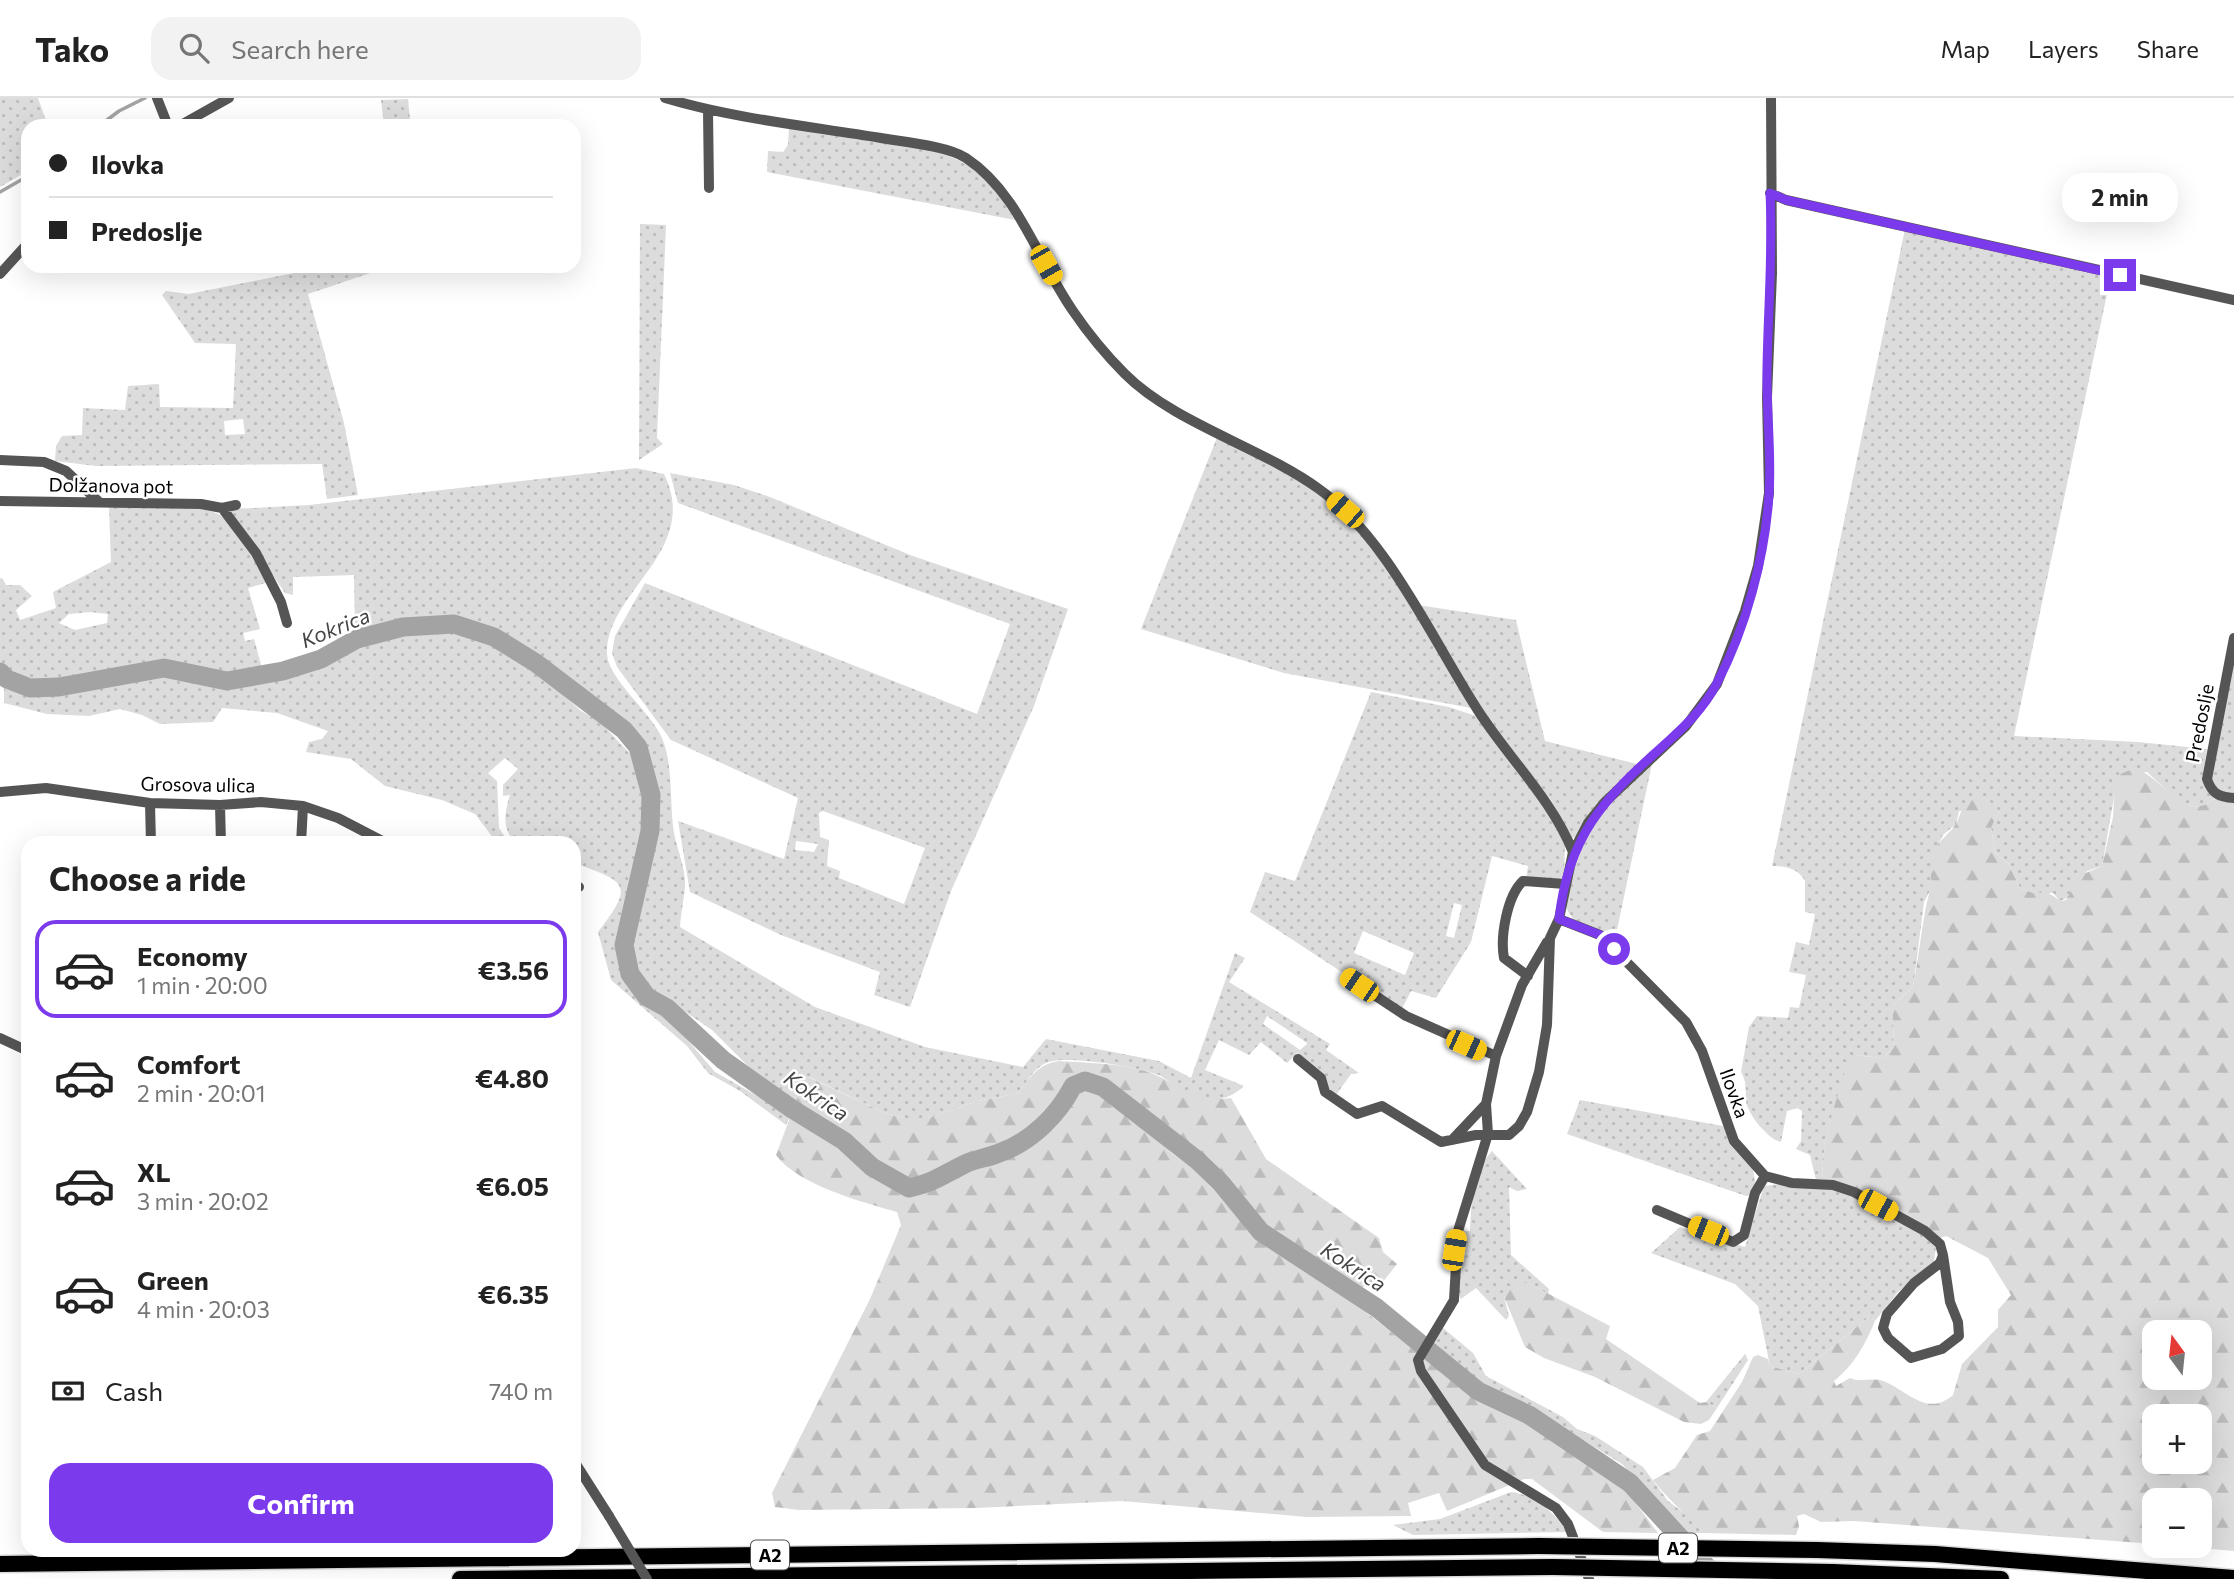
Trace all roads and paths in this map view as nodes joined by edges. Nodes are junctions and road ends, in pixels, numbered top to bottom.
1 (229, 98) edge
2 (665, 98) edge
3 (1771, 98) edge
4 (158, 102) edge
5 (708, 111) junction
6 (165, 119) edge
7 (192, 119) edge
8 (709, 188) dead end
9 (1770, 193) junction
10 (21, 251) edge
11 (0, 274) edge
12 (2234, 300) edge
13 (0, 460) edge
14 (0, 501) edge
15 (98, 501) junction
16 (236, 505) dead end
17 (222, 508) junction
18 (287, 623) dead end
19 (2234, 638) edge
20 (0, 792) edge
21 (2234, 798) edge
22 (150, 803) junction
23 (220, 805) junction
24 (303, 806) junction
25 (151, 836) edge
26 (221, 836) edge
27 (302, 836) edge
28 (373, 836) edge
29 (1573, 852) junction
30 (1564, 884) junction
31 (1559, 919) junction
32 (1549, 938) junction
33 (1528, 976) junction
34 (1347, 977) dead end
35 (0, 1038) edge
36 (21, 1048) edge
37 (1496, 1056) junction
38 (1298, 1059) dead end
39 (1486, 1104) junction
40 (1488, 1134) junction
41 (1450, 1142) junction
42 (1765, 1175) junction
43 (1657, 1210) dead end
44 (1943, 1255) junction
45 (581, 1472) edge
46 (543, 1557) edge
47 (581, 1557) edge
48 (0, 1563) edge
49 (2234, 1578) edge
50 (460, 1579) edge
51 (647, 1579) edge
52 (1590, 1579) edge
53 (2001, 1579) edge

1 - 7 street
2 - 5 street
3 - 9 street
4 - 6 street
5 - 8 street
5 - 29 street
9 - 12 street
9 - 29 street
10 - 11 street
13 - 15 street
14 - 15 street, Dolžanova pot
15 - 17 street, Dolžanova pot
16 - 17 street, Dolžanova pot
17 - 18 street
19 - 21 street, Predoslje
20 - 22 street, Grosova ulica
22 - 23 street, Grosova ulica
22 - 25 street
23 - 24 street, Grosova ulica
23 - 26 street
24 - 27 street
24 - 28 street, Grosova ulica
29 - 30 street
30 - 31 street
30 - 33 street
31 - 32 street
31 - 42 street, Ilovka
32 - 33 street
32 - 40 street
33 - 37 street
34 - 37 street
35 - 36 street
37 - 39 street
38 - 41 street
39 - 40 street
39 - 41 street
40 - 41 street
40 - 52 street
42 - 43 street
42 - 44 street
44 - 44 street
45 - 51 street, bridge
46 - 48 highway, A2, bridge
47 - 49 highway, A2, bridge
50 - 53 highway, A2, bridge

